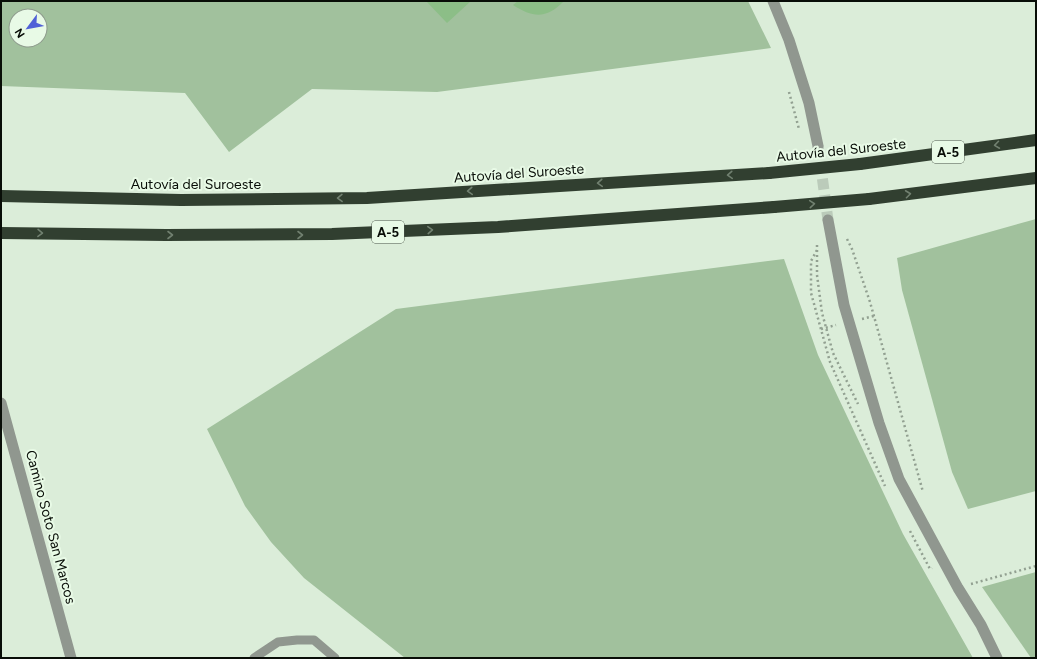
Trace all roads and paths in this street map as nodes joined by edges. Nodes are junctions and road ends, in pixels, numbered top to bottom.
1 (773, 1) edge
2 (1036, 140) edge
3 (818, 146) tunnel mouth
4 (1036, 178) edge
5 (1, 196) edge
6 (828, 220) tunnel mouth
7 (1, 233) edge
8 (846, 237) dead end
9 (1, 404) edge
10 (923, 493) dead end
11 (1036, 566) edge
12 (969, 577) dead end
13 (973, 584) junction
14 (958, 588) junction
15 (71, 658) edge
16 (254, 658) edge
17 (335, 658) edge
18 (997, 658) edge

1 - 3 street
2 -> 5 highway, Autovía del Suroeste / A-5, bridge
7 -> 4 highway, A-5, bridge
6 - 14 street
8 - 10 path
9 - 15 street, Camino Soto San Marcos
11 - 13 path
12 - 13 path
13 - 14 path
14 - 18 street
16 - 17 lane

